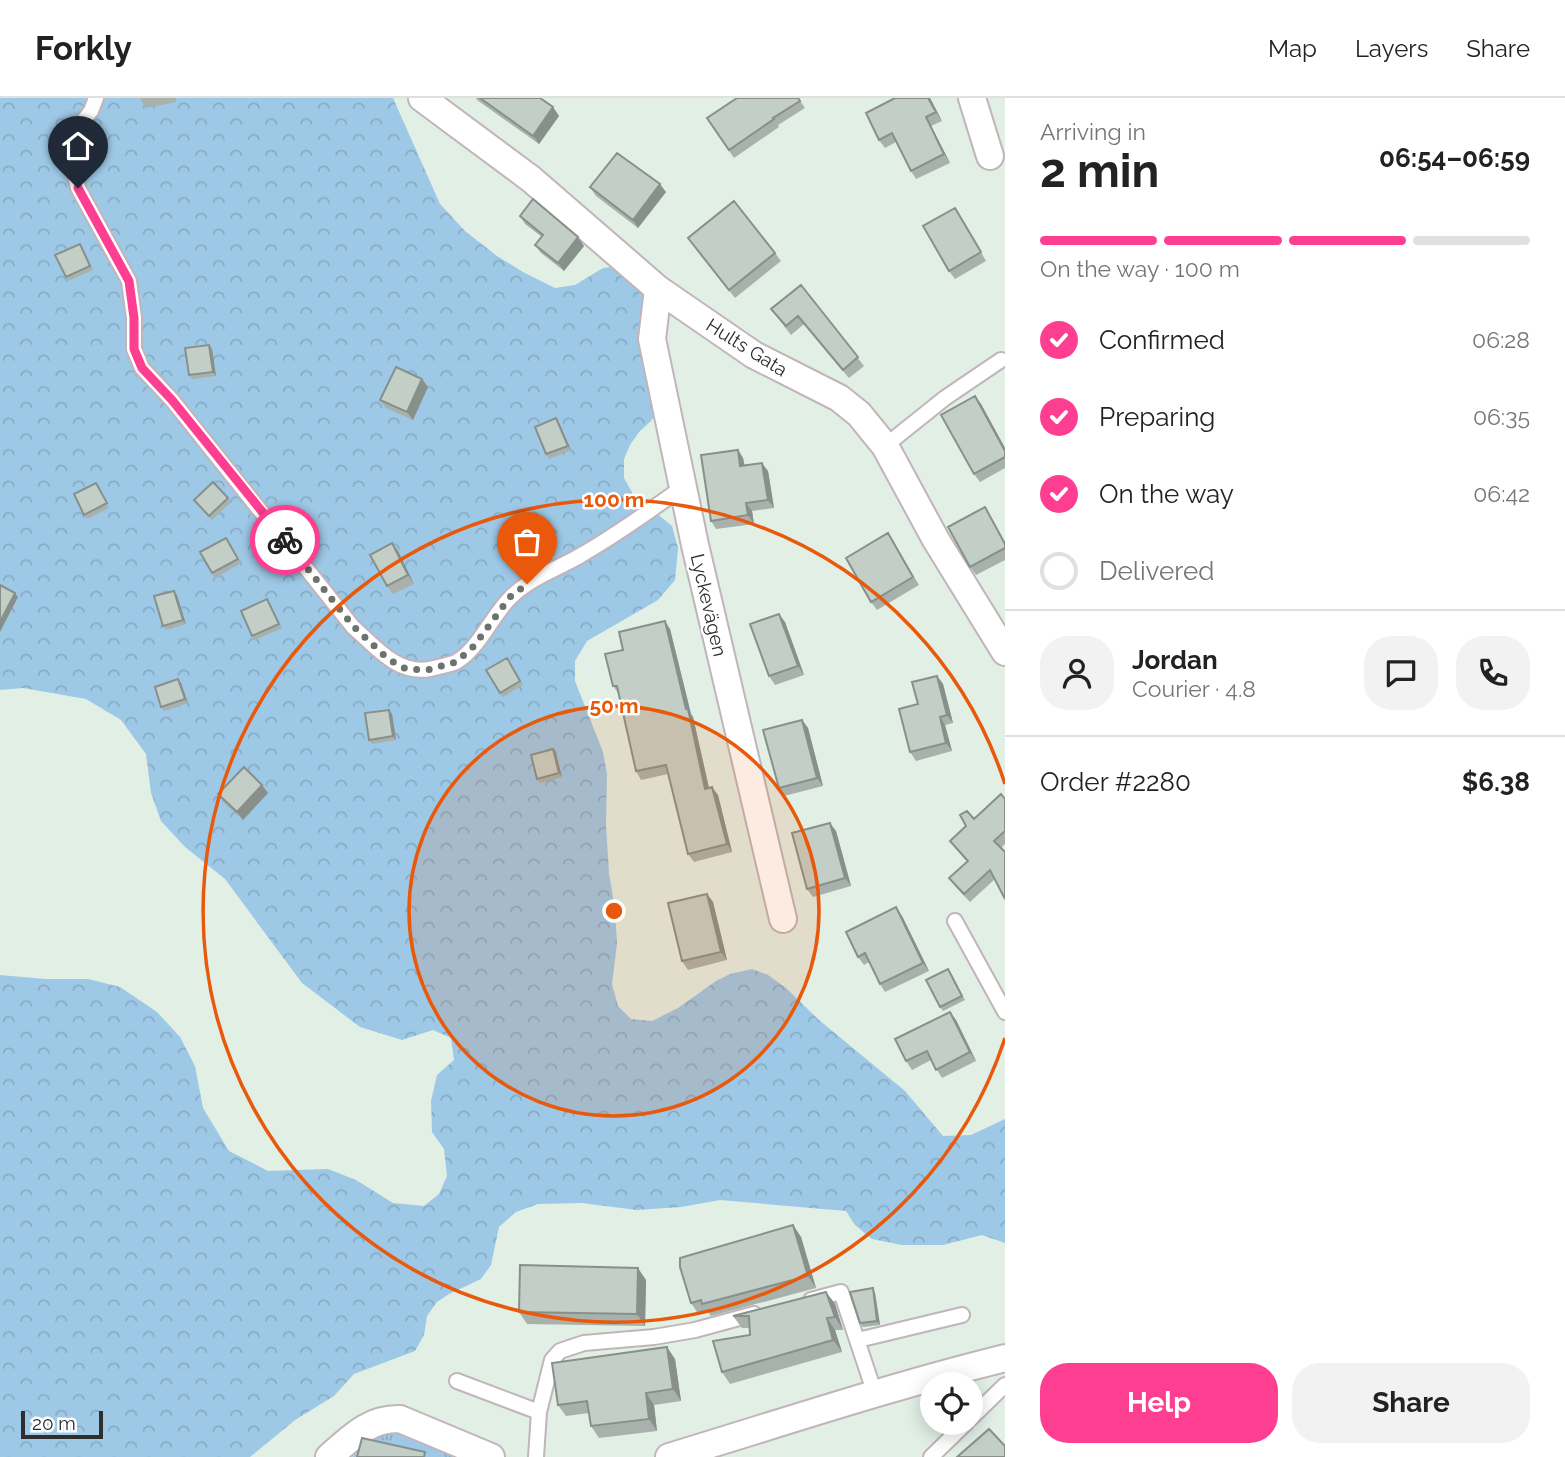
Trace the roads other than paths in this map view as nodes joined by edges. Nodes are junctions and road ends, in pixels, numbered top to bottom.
1 (96, 98) edge
2 (422, 98) edge
3 (972, 98) edge
4 (990, 156) dead end
5 (658, 289) junction
6 (1001, 360) dead end
7 (885, 446) junction
8 (683, 486) junction
9 (1005, 652) edge
10 (783, 919) dead end
11 (956, 921) dead end
12 (1005, 1012) edge
13 (802, 1302) edge
14 (761, 1312) edge
15 (962, 1315) dead end
16 (858, 1340) junction
17 (1005, 1359) edge
18 (457, 1381) dead end
19 (1005, 1385) edge
20 (875, 1394) junction
21 (983, 1406) edge
22 (539, 1412) junction
23 (954, 1435) edge
24 (329, 1457) edge
25 (491, 1457) edge
26 (536, 1457) edge
27 (669, 1457) edge
28 (931, 1457) edge

1 - 8 lane
2 - 5 street, Hults Gata
3 - 4 street
5 - 7 street, Hults Gata
5 - 8 street, Lyckevägen
6 - 7 lane
7 - 9 street, Hults Gata
8 - 10 street, Lyckevägen
11 - 12 lane
13 - 16 lane
14 - 22 lane
15 - 16 lane
16 - 20 lane
17 - 20 street
18 - 22 lane
19 - 21 lane
20 - 27 street
22 - 26 lane
23 - 28 lane
24 - 25 street

